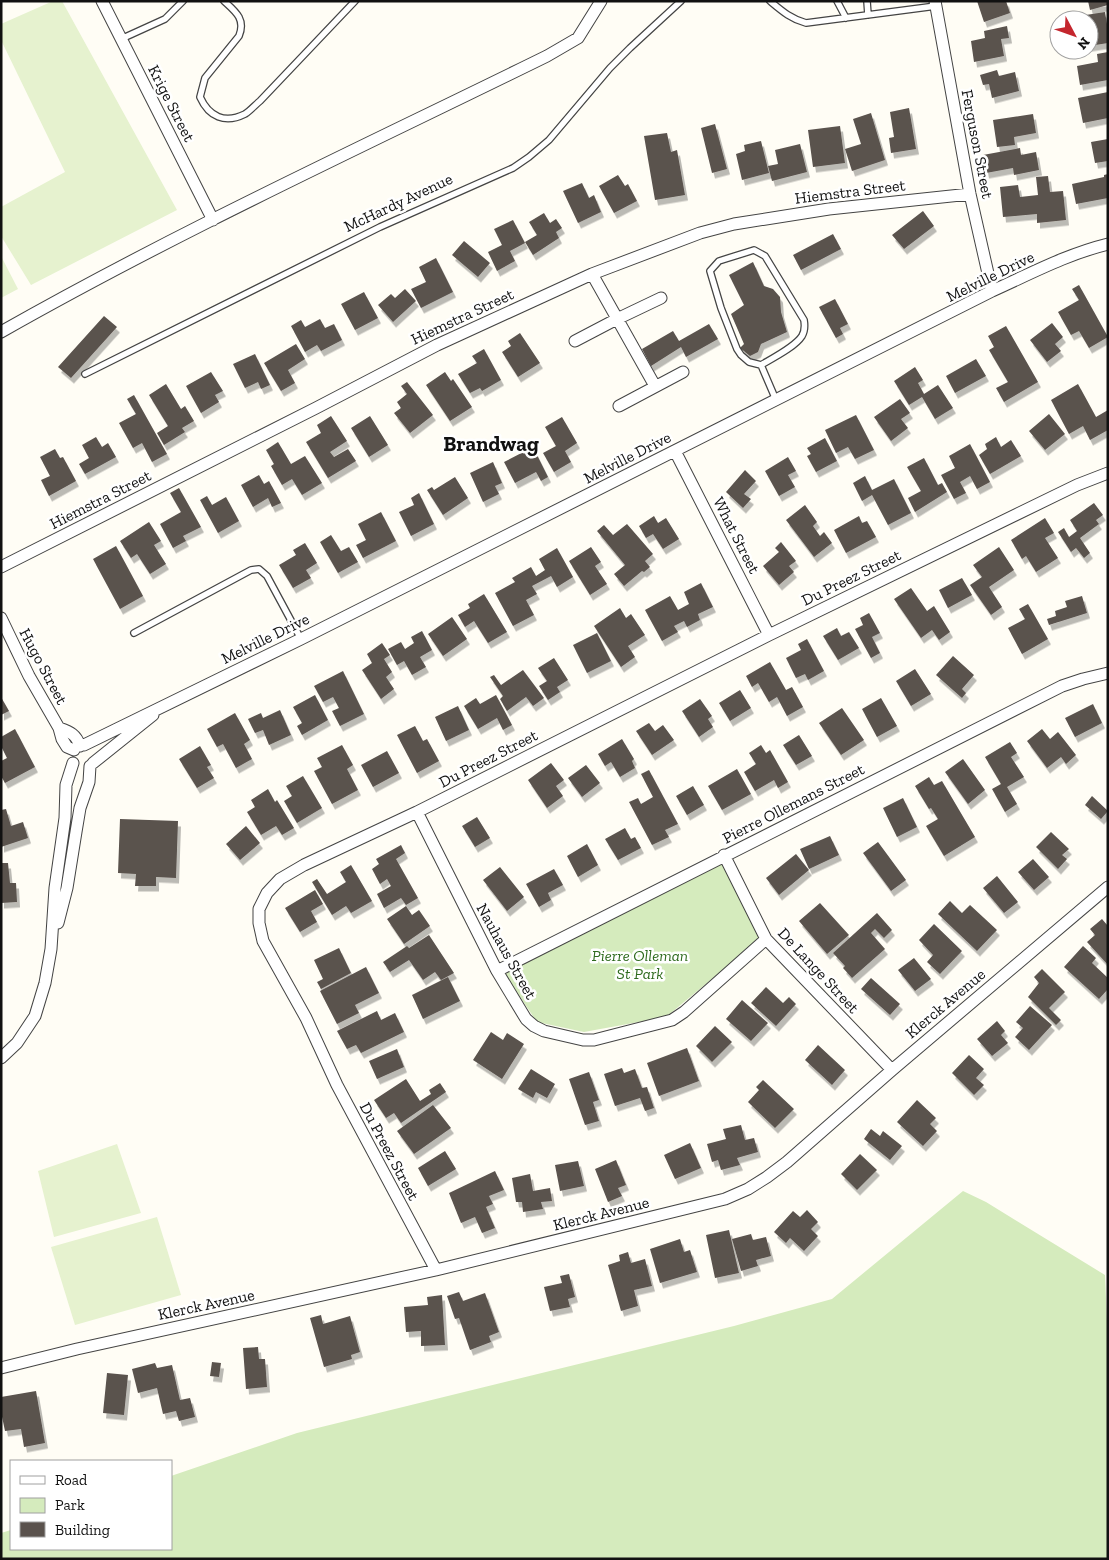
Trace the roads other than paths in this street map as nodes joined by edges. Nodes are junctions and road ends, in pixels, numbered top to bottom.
1 (102, 1) edge
2 (183, 1) edge
3 (224, 1) edge
4 (355, 1) edge
5 (601, 1) edge
6 (681, 1) edge
7 (770, 1) edge
8 (837, 1) edge
9 (867, 1) edge
10 (935, 4) edge
11 (868, 15) junction
12 (846, 18) junction
13 (121, 39) junction
14 (970, 194) junction
15 (213, 220) junction
16 (1108, 244) edge
17 (592, 274) junction
18 (992, 291) junction
19 (662, 298) dead end
20 (45, 307) junction
21 (617, 318) junction
22 (1, 328) edge
23 (1, 332) edge
24 (574, 341) dead end
25 (761, 365) junction
26 (683, 372) dead end
27 (85, 374) dead end
28 (655, 386) junction
29 (776, 400) junction
30 (618, 406) dead end
31 (675, 451) junction
32 (1108, 474) edge
33 (1, 567) edge
34 (1, 618) edge
35 (134, 634) dead end
36 (769, 635) junction
37 (301, 639) junction
38 (1108, 673) edge
39 (164, 706) junction
40 (79, 747) junction
41 (74, 763) junction
42 (91, 765) junction
43 (417, 812) junction
44 (724, 856) junction
45 (1108, 887) edge
46 (766, 940) junction
47 (51, 949) junction
48 (496, 971) junction
49 (1, 1058) edge
50 (892, 1070) junction
51 (436, 1270) junction
52 (1, 1368) edge

1 - 13 street, Krige Street
2 - 13 lane
3 - 4 lane
5 - 15 street
6 - 27 lane, McHardy Avenue
7 - 12 lane
8 - 12 lane
9 - 11 lane
10 - 11 lane
10 - 14 street, Ferguson Street
11 - 12 lane
13 - 15 street, Krige Street
14 - 17 street, Hiemstra Street
14 - 18 street, Ferguson Street
15 - 20 street
16 - 18 street, Melville Drive
17 - 21 street
17 - 33 street, Hiemstra Street
18 - 29 street, Melville Drive
19 - 21 street
20 - 22 street
20 - 23 street
21 - 24 street
21 - 28 street
25 - 25 lane
25 - 29 lane
26 - 28 street
28 - 30 street
29 - 31 street, Melville Drive
31 - 36 street, What Street
31 - 37 street, Melville Drive
32 - 36 street, Du Preez Street
34 - 40 street, Hugo Street
35 - 37 lane
36 - 43 street, Du Preez Street
37 - 39 street, Melville Drive
38 - 44 street, Pierre Ollemans Street
39 - 40 street, Melville Drive
39 - 42 street, Melville Drive
40 - 41 street
40 - 42 street
41 - 42 street
41 - 47 street
42 - 47 street
43 - 48 street, Nauhaus Street
43 - 51 street, Du Preez Street
44 - 46 street, De Lange Street
44 - 48 street, Pierre Ollemans Street
45 - 50 street, Klerck Avenue
46 - 48 street, Nauhaus Street
46 - 50 street, De Lange Street
47 - 49 street
50 - 51 street, Klerck Avenue
51 - 52 street, Klerck Avenue

